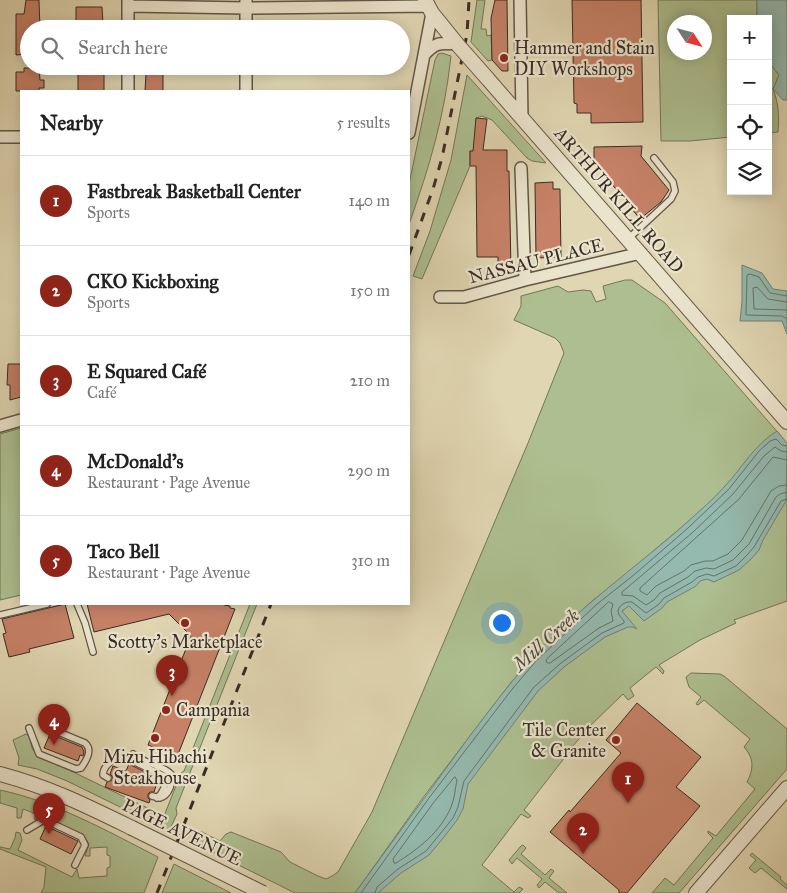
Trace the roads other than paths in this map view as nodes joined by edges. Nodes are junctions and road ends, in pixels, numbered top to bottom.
1 (520, 0) edge
2 (128, 3) edge
3 (246, 4) edge
4 (428, 6) edge
5 (128, 20) edge
6 (246, 20) edge
7 (457, 44) junction
8 (423, 57) junction
9 (128, 75) edge
10 (246, 75) edge
11 (128, 90) edge
12 (246, 90) edge
13 (522, 117) junction
14 (410, 128) edge
15 (0, 137) edge
16 (20, 137) edge
17 (654, 158) dead end
18 (521, 168) dead end
19 (628, 239) junction
20 (641, 253) junction
21 (525, 280) junction
22 (440, 297) dead end
23 (783, 418) edge
24 (20, 420) edge
25 (0, 426) edge
26 (43, 605) edge
27 (77, 605) edge
28 (0, 615) edge
29 (93, 652) dead end
30 (50, 723) dead end
31 (29, 728) dead end
32 (133, 754) dead end
33 (114, 760) dead end
34 (0, 774) edge
35 (108, 778) dead end
36 (787, 788) edge
37 (155, 797) dead end
38 (27, 830) dead end
39 (75, 865) dead end
40 (263, 893) edge
41 (696, 893) edge

1 - 13 street
2 - 3 street
2 - 5 street
3 - 4 street
3 - 6 street
4 - 7 street, ARTHUR KILL ROAD
4 - 8 street
7 - 8 street
7 - 13 street, ARTHUR KILL ROAD, bridge
8 - 14 street
9 - 11 street
10 - 12 street
13 - 19 street, ARTHUR KILL ROAD
15 - 16 street
17 - 19 lane
18 - 21 street
19 - 20 street, ARTHUR KILL ROAD
20 - 21 street, NASSAU PLACE
20 - 23 street, ARTHUR KILL ROAD
21 - 22 street, NASSAU PLACE
24 - 25 street
26 - 28 lane
27 - 29 lane
30 - 31 lane
32 - 37 lane
33 - 35 lane
34 - 40 street, PAGE AVENUE, bridge
36 - 41 street
38 - 39 lane

